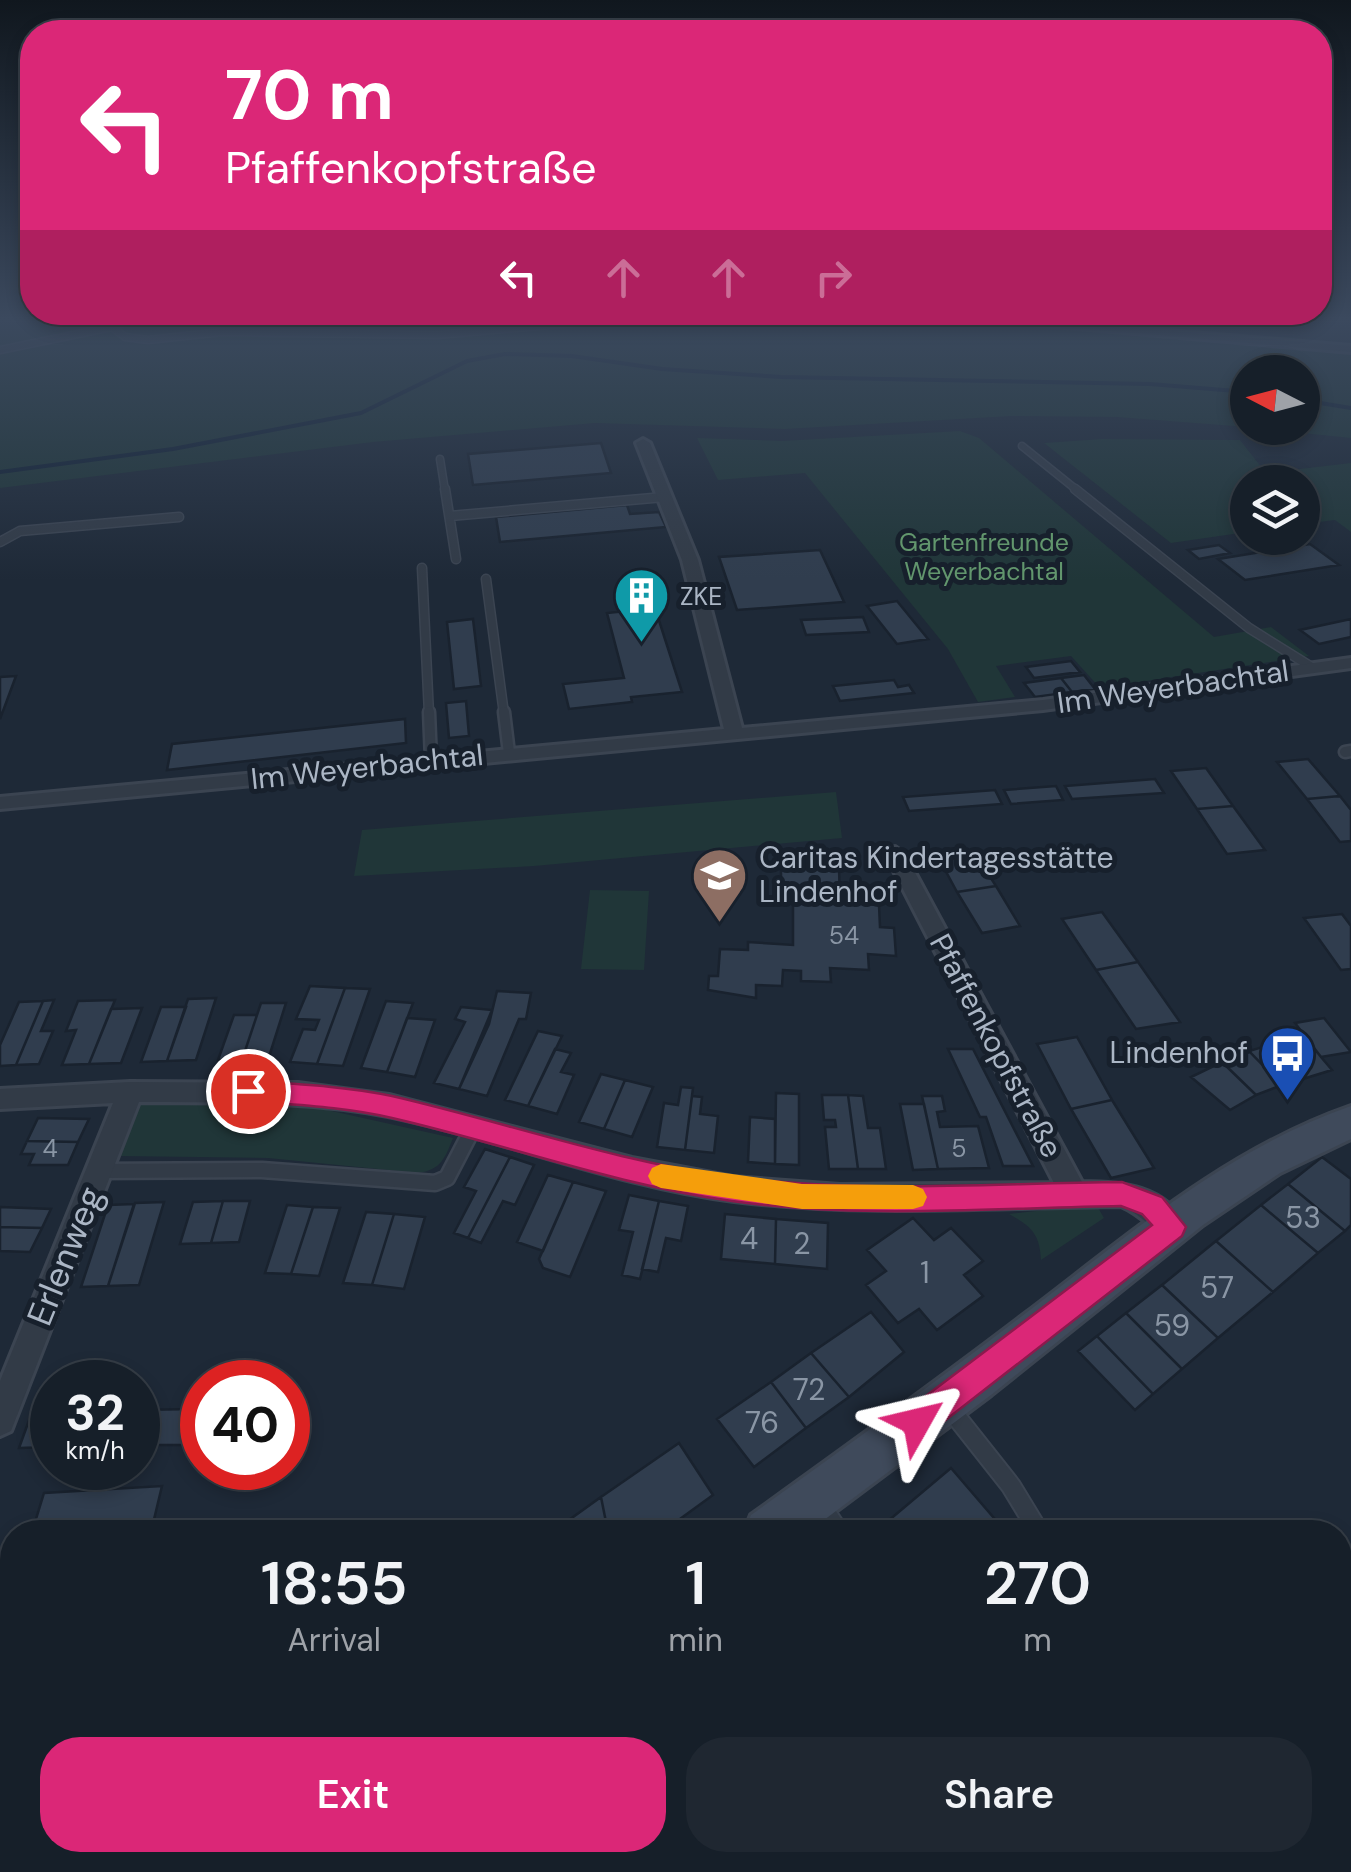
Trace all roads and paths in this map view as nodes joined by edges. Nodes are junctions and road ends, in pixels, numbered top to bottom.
1 (642, 444) dead end
2 (1022, 446) dead end
3 (440, 459) dead end
4 (664, 497) junction
5 (450, 516) junction
6 (179, 517) dead end
7 (0, 542) edge
8 (456, 559) dead end
9 (422, 568) dead end
10 (486, 579) dead end
11 (1351, 663) edge
12 (1313, 668) junction
13 (734, 732) junction
14 (509, 753) junction
15 (431, 760) junction
16 (0, 804) edge
17 (896, 854) dead end
18 (130, 1092) junction
19 (0, 1099) edge
20 (1351, 1122) edge
21 (474, 1126) junction
22 (99, 1171) junction
23 (1074, 1194) junction
24 (1172, 1227) junction
25 (944, 1402) junction
26 (0, 1420) edge
27 (827, 1515) edge
28 (1032, 1520) edge

1 - 4 street
2 - 12 lane
3 - 5 lane
4 - 5 lane
4 - 13 street
5 - 8 lane
6 - 7 lane
9 - 15 lane
10 - 14 lane
11 - 12 street, Im Weyerbachtal
12 - 13 street, Im Weyerbachtal
13 - 14 street, Im Weyerbachtal
14 - 15 street, Im Weyerbachtal
15 - 16 street, Im Weyerbachtal
17 - 23 street, Pfaffenkopfstraße
18 - 19 street
18 - 21 street
18 - 22 street, Erlenweg
20 - 24 street
21 - 22 lane
21 - 23 street
22 - 26 street, Erlenweg
23 - 24 street, Pfaffenkopfstraße
24 - 25 street
25 - 27 street
25 - 28 lane

